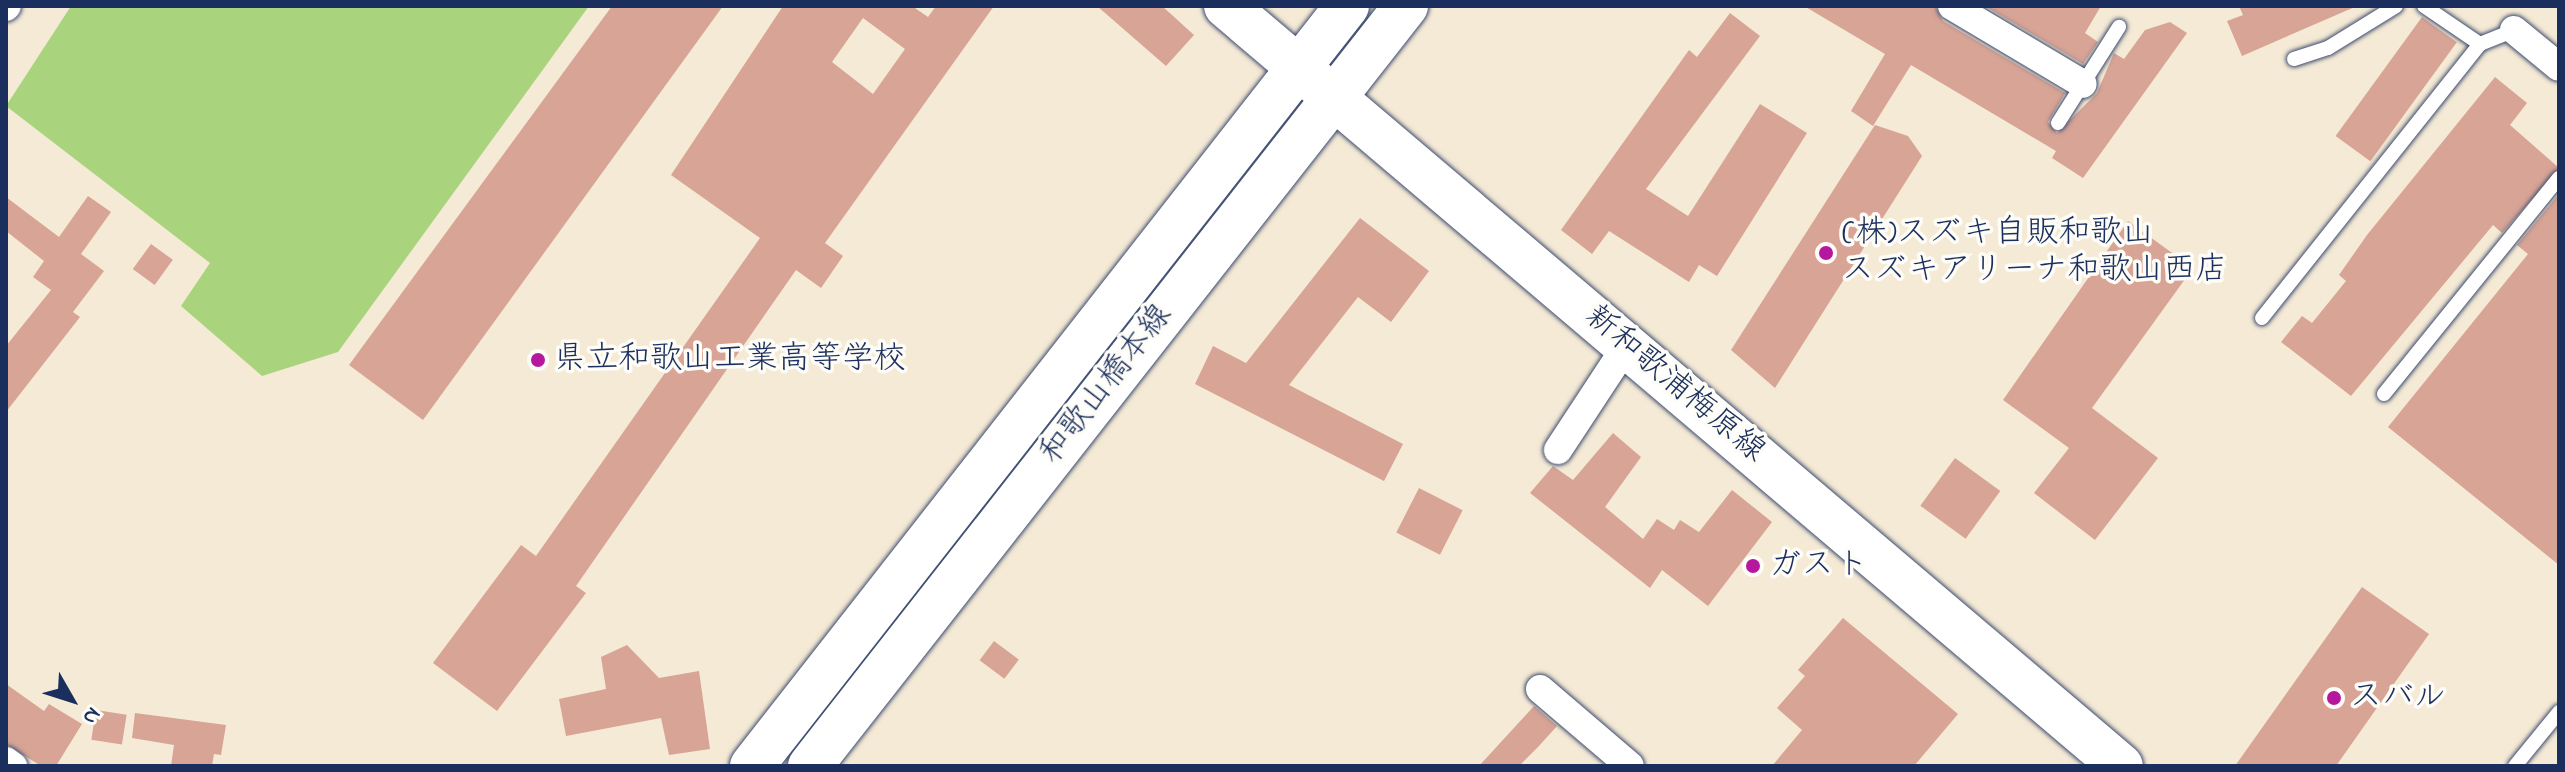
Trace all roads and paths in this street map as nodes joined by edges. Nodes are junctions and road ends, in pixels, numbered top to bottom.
1 (1226, 6) edge
2 (1347, 6) edge
3 (1406, 6) edge
4 (1952, 6) edge
5 (2396, 6) edge
6 (2424, 6) edge
7 (2119, 27) dead end
8 (2514, 30) joint
9 (2480, 44) junction
10 (2294, 59) dead end
11 (2559, 67) edge
12 (1296, 70) junction
13 (2083, 84) junction
14 (1329, 101) junction
15 (2058, 123) dead end
16 (2559, 178) edge
17 (2262, 318) dead end
18 (1627, 345) junction
19 (2384, 394) dead end
20 (1558, 450) dead end
21 (1540, 689) dead end
22 (2559, 712) edge
23 (6, 761) edge
24 (13, 766) edge
25 (752, 766) edge
26 (810, 766) edge
27 (1630, 766) edge
28 (2121, 766) edge
29 (2515, 766) edge

1 - 12 main road, 新和歌浦梅原線
2 - 12 main road, 和歌山橋本線
3 - 14 main road, 和歌山橋本線
4 - 13 street
5 - 10 lane
6 - 9 lane
7 - 13 lane
8 - 9 lane
8 - 11 street
9 - 17 lane
12 - 14 main road, 新和歌浦梅原線
12 - 25 main road, 和歌山橋本線
13 - 15 lane
14 - 18 main road, 新和歌浦梅原線
14 - 26 main road, 和歌山橋本線
16 - 19 lane
18 - 20 street
18 - 28 main road, 新和歌浦梅原線
21 - 27 street
22 - 29 lane
23 - 24 street

